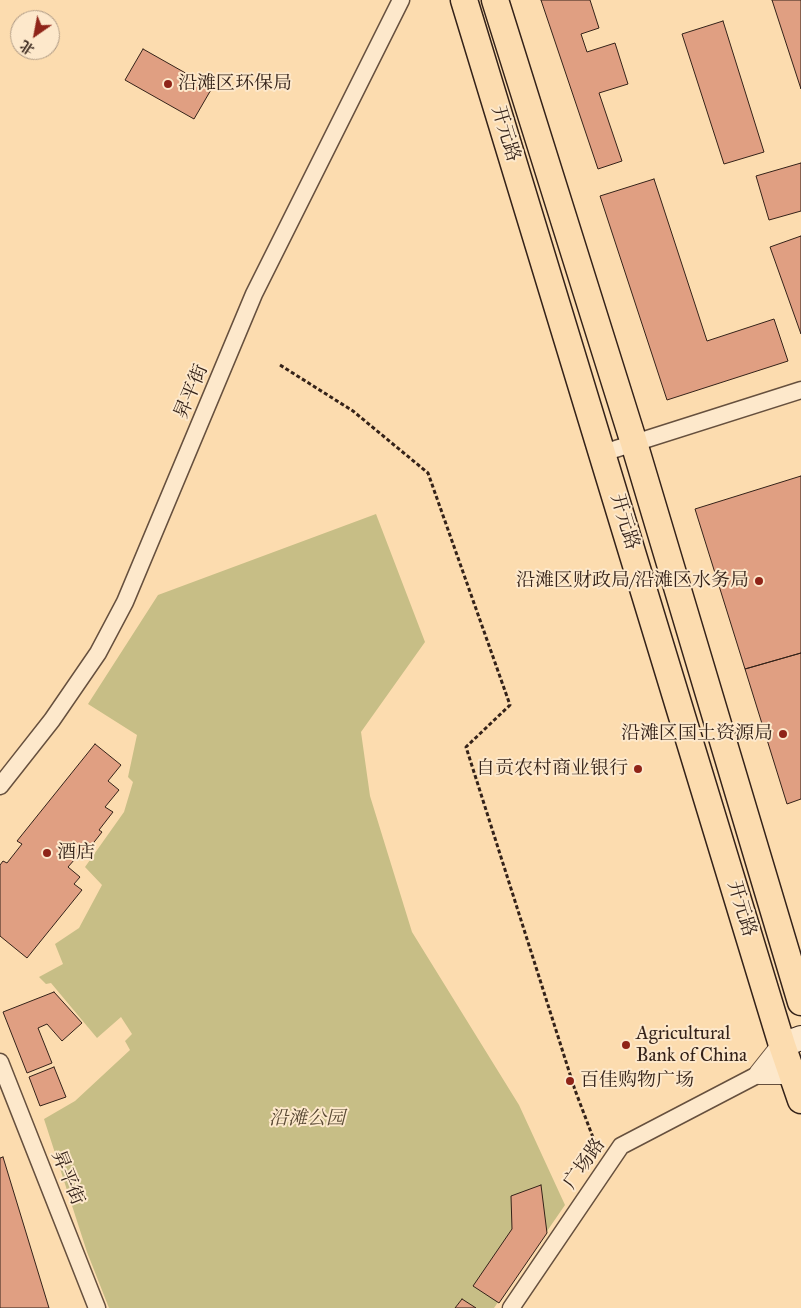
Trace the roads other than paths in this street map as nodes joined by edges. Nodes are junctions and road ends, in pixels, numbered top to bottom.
1 (401, 0) edge
2 (464, 0) edge
3 (495, 0) edge
4 (801, 390) edge
5 (634, 443) junction
6 (603, 453) junction
7 (0, 786) edge
8 (801, 1002) edge
9 (792, 1041) edge
10 (0, 1062) edge
11 (796, 1072) edge
12 (758, 1074) junction
13 (801, 1100) edge
14 (97, 1308) edge
15 (511, 1308) edge

1 - 7 street, 昇平街
2 - 6 main road, 开元路
3 - 5 main road, 开元路
4 - 5 street
5 - 6 street
5 - 8 main road, 开元路
6 - 9 main road, 开元路
9 - 11 main road, 开元路
9 - 12 street
10 - 14 street, 昇平街
11 - 12 street
11 - 13 main road, 开元路
12 - 15 street, 广场路

